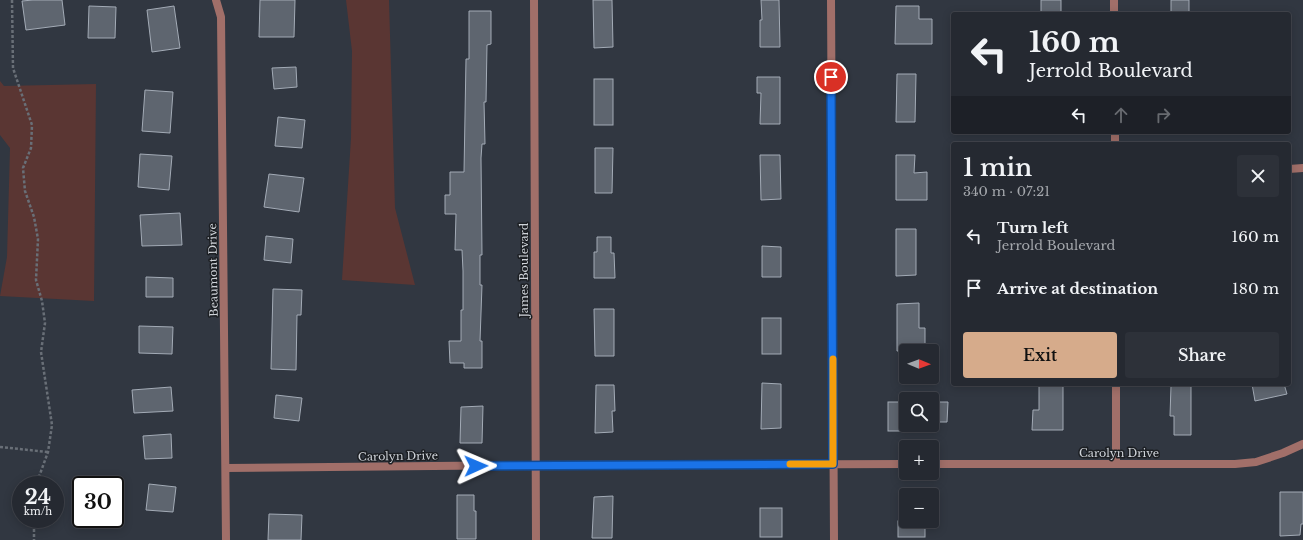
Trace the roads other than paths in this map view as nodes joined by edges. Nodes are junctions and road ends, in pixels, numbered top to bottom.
1 (216, 0) edge
2 (534, 0) edge
3 (831, 0) edge
4 (1114, 0) edge
5 (1114, 12) edge
6 (1303, 168) edge
7 (1291, 169) edge
8 (1116, 386) edge
9 (1303, 444) edge
10 (833, 464) junction
11 (899, 464) edge
12 (939, 464) edge
13 (1116, 464) junction
14 (536, 465) junction
15 (226, 468) junction
16 (226, 540) edge
17 (536, 540) edge
18 (834, 540) edge

1 - 15 street, Beaumont Drive
2 - 14 street, James Boulevard
3 - 10 street
4 - 5 street
6 - 7 street
8 - 13 street
9 - 13 street, Carolyn Drive
10 - 11 street, Carolyn Drive
10 - 14 street, Carolyn Drive
10 - 18 street
12 - 13 street, Carolyn Drive
14 - 15 street, Carolyn Drive
14 - 17 street, James Boulevard
15 - 16 street, Beaumont Drive

